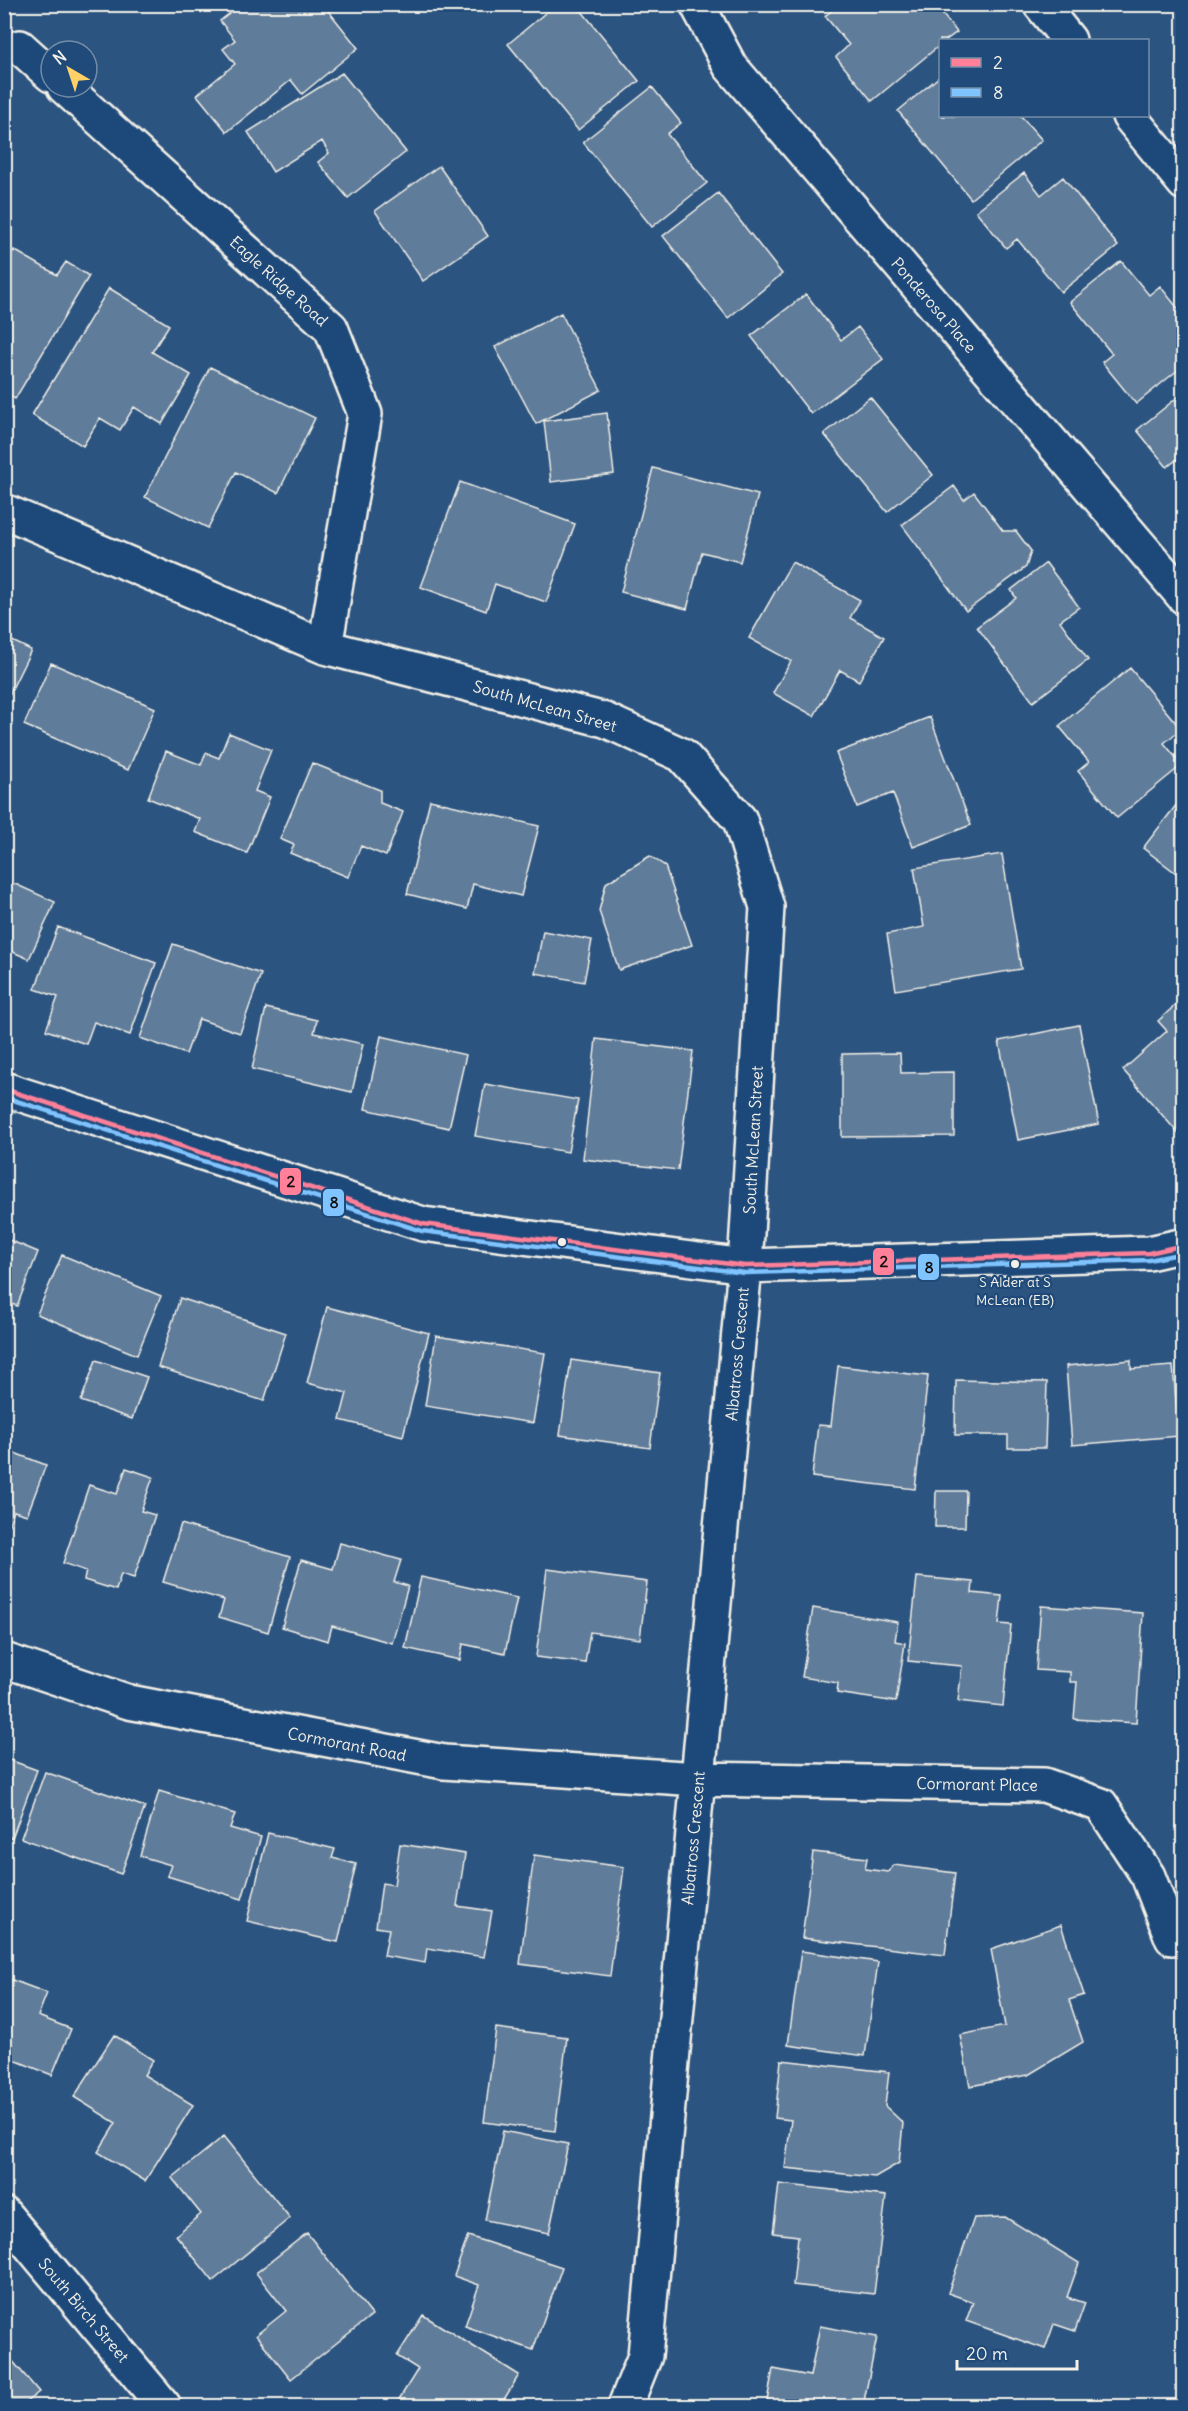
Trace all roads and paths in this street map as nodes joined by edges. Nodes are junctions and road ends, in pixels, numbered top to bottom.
1 (697, 4) edge
2 (1040, 4) edge
3 (1068, 39) edge
4 (20, 47) dead end
5 (39, 64) edge
6 (77, 99) edge
7 (1130, 117) edge
8 (1184, 183) edge
9 (4, 511) edge
10 (1184, 597) edge
11 (325, 647) junction
12 (4, 1089) edge
13 (1184, 1245) edge
14 (746, 1266) junction
15 (4, 1660) edge
16 (698, 1779) junction
17 (1172, 1938) dead end
18 (4, 2214) edge
19 (164, 2406) edge
20 (625, 2406) edge

1 - 10 street, Ponderosa Place
2 - 3 street
4 - 5 street
6 - 11 street, Eagle Ridge Road
7 - 8 street
9 - 11 street, South McLean Street
11 - 14 street, South McLean Street
12 - 14 street
13 - 14 street
14 - 16 street, Albatross Crescent
15 - 16 street, Cormorant Road
16 - 17 street, Cormorant Place
16 - 20 street, Albatross Crescent
18 - 19 street, South Birch Street

